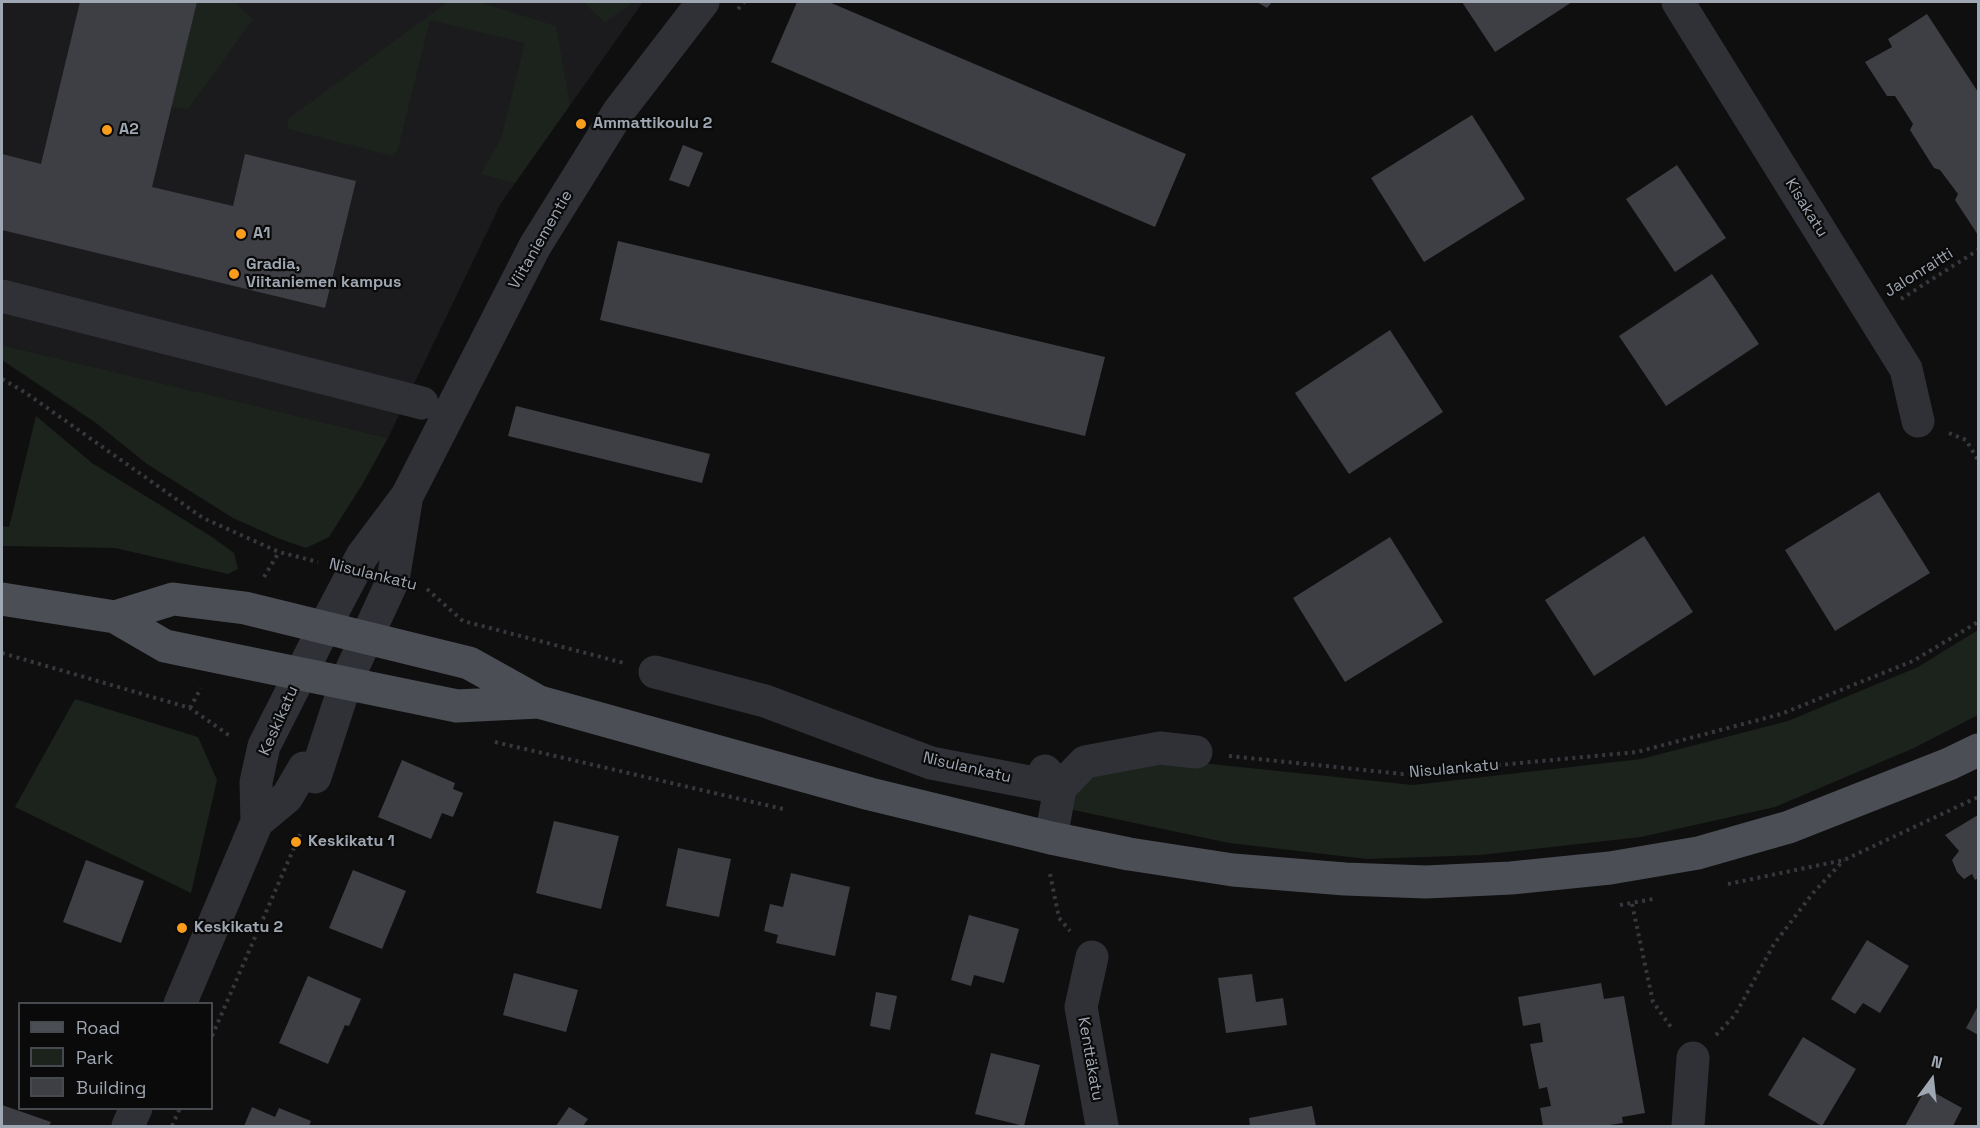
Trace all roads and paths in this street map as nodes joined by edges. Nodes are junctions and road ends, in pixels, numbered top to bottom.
1 (703, 2) edge
2 (744, 2) edge
3 (1678, 2) edge
4 (737, 10) dead end
5 (1978, 250) edge
6 (2, 296) edge
7 (1873, 317) junction
8 (2, 379) edge
9 (422, 404) dead end
10 (1918, 421) dead end
11 (406, 496) junction
12 (355, 570) junction
13 (393, 580) junction
14 (428, 580) dead end
15 (429, 589) junction
16 (2, 599) edge
17 (115, 617) junction
18 (1978, 622) edge
19 (325, 626) junction
20 (369, 637) junction
21 (655, 672) joint
22 (301, 673) junction
23 (346, 682) junction
24 (539, 702) junction
25 (1978, 750) edge
26 (1196, 752) joint
27 (1051, 778) junction
28 (257, 822) junction
29 (301, 833) dead end
30 (1051, 838) junction
31 (1844, 860) dead end
32 (1632, 904) dead end
33 (1092, 957) joint
34 (181, 1002) edge
35 (213, 1034) edge
36 (1694, 1058) junction
37 (135, 1110) edge
38 (179, 1110) edge
39 (128, 1126) edge
40 (172, 1126) edge
41 (1102, 1126) edge
42 (1688, 1126) edge

1 - 11 street, Viitaniementie
2 - 4 path
3 - 7 street, Kisakatu
5 - 7 path, Jalonraitti
6 - 9 street
7 - 10 street, Kisakatu
8 - 12 path, Nisulankatu
11 - 12 street, Viitaniementie
11 - 13 street, Viitaniementie
12 - 19 street, Viitaniementie
13 - 15 path, Nisulankatu
13 - 20 street, Viitaniementie
14 - 15 path
15 - 21 path, Nisulankatu
16 - 17 main road
17 - 19 main road
17 - 22 main road
18 - 26 path, Nisulankatu
19 - 20 main road
19 - 22 street, Keskikatu
20 - 23 street, Viitaniementie
20 - 24 main road
21 - 27 street, Nisulankatu
22 - 23 main road
22 - 28 street, Keskikatu
23 - 24 main road
23 - 28 street, Keskikatu
24 - 30 main road
25 - 30 main road
26 - 27 street
27 - 30 street
28 - 34 street, Keskikatu
29 - 35 path
30 - 33 path
31 - 36 path
32 - 36 path
33 - 41 street, Kenttäkatu
36 - 42 street
37 - 39 street
38 - 40 path

